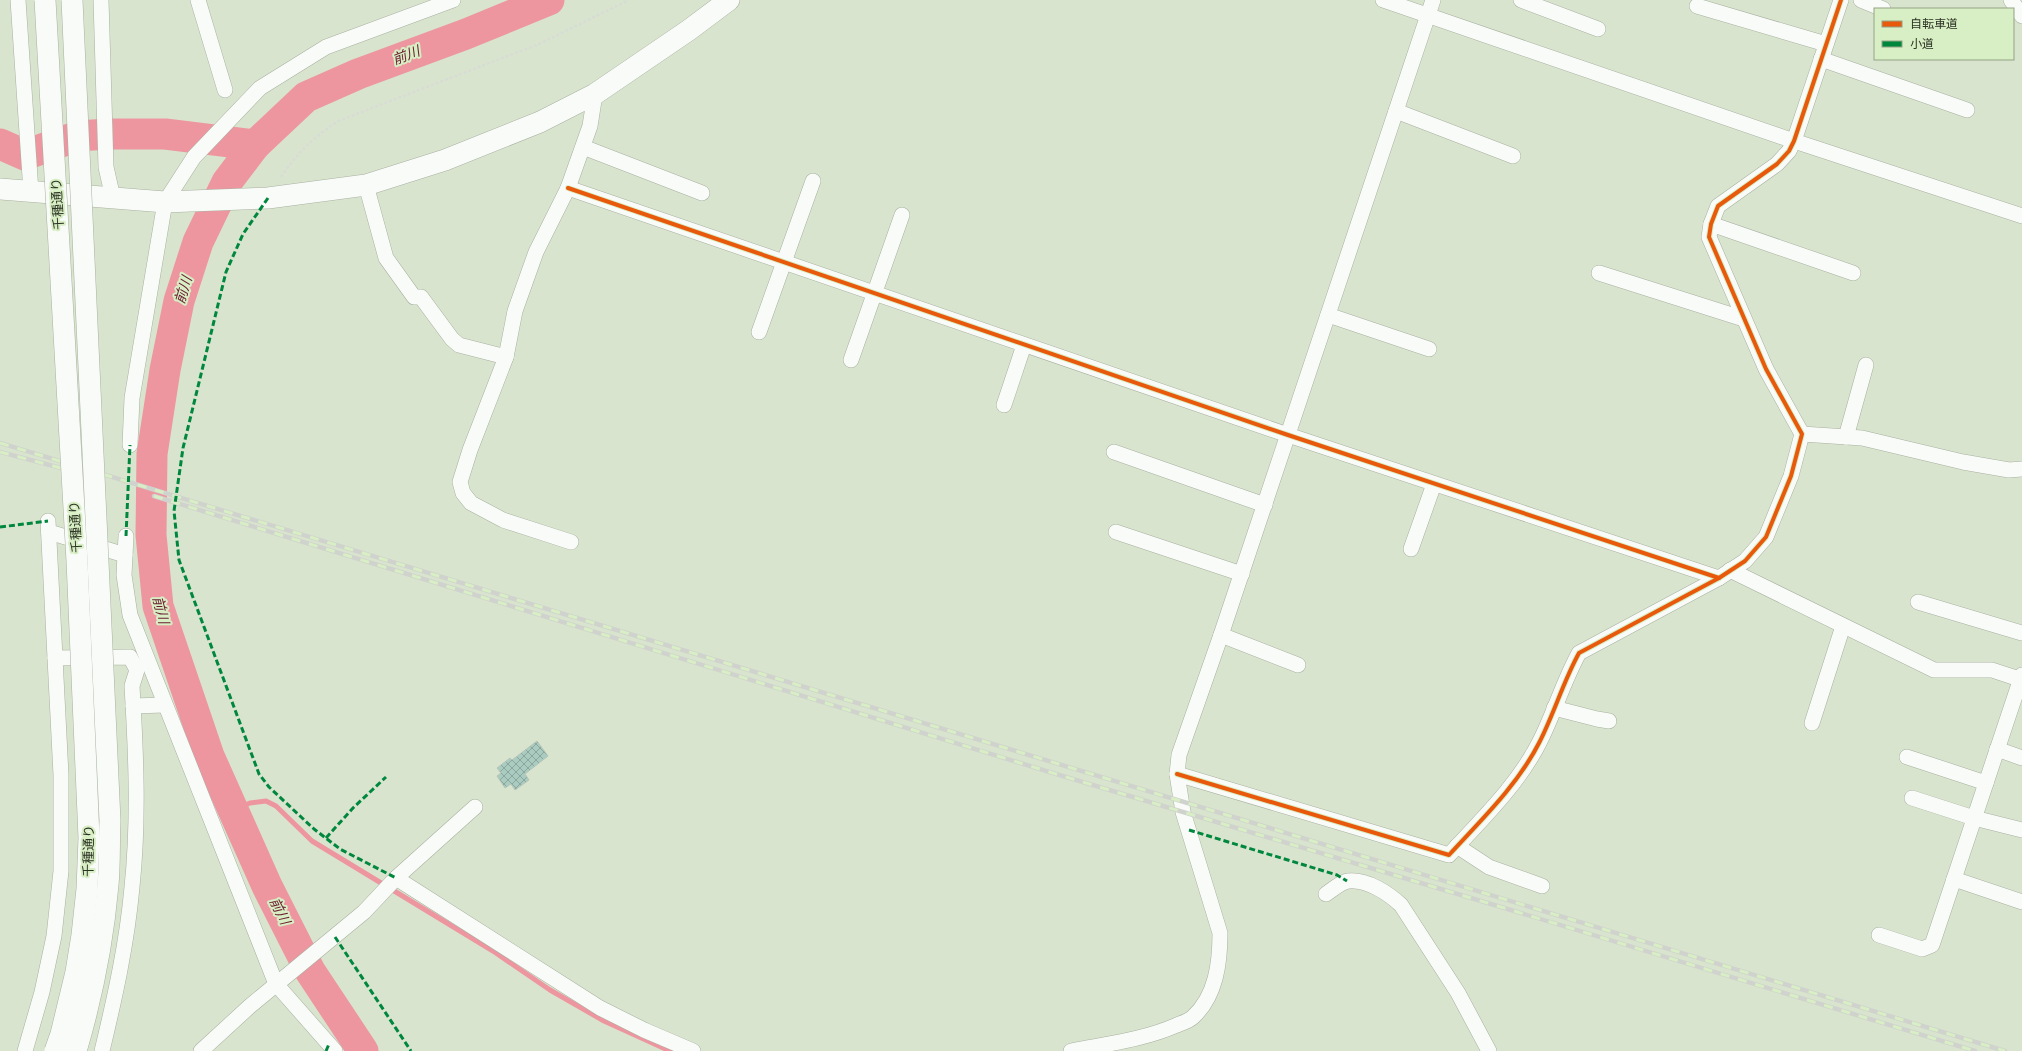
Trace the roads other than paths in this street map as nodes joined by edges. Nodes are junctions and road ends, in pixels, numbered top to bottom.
1 (18, 0) edge
2 (46, 0) edge
3 (72, 0) edge
4 (101, 0) edge
5 (198, 0) edge
6 (453, 0) edge
7 (729, 0) edge
8 (1383, 0) edge
9 (1433, 0) edge
10 (1521, 0) edge
11 (1841, 0) edge
12 (1861, 0) edge
13 (2011, 0) edge
14 (1697, 6) dead end
15 (1881, 8) edge
16 (1428, 15) junction
17 (2022, 16) edge
18 (1598, 29) dead end
19 (1826, 44) junction
20 (1821, 59) junction
21 (225, 90) dead end
22 (595, 94) junction
23 (1967, 110) dead end
24 (1396, 111) junction
25 (1794, 141) junction
26 (583, 147) junction
27 (1513, 156) dead end
28 (813, 181) dead end
29 (366, 185) junction
30 (568, 188) junction
31 (0, 189) edge
32 (31, 192) junction
33 (702, 193) dead end
34 (113, 198) junction
35 (165, 202) junction
36 (902, 215) dead end
37 (2022, 216) edge
38 (1711, 224) junction
39 (785, 262) junction
40 (1599, 273) dead end
41 (1853, 273) dead end
42 (876, 294) junction
43 (1328, 315) junction
44 (1744, 319) junction
45 (759, 332) dead end
46 (1024, 345) junction
47 (1429, 349) dead end
48 (506, 357) junction
49 (852, 360) dead end
50 (1866, 365) dead end
51 (1004, 405) dead end
52 (1802, 434) junction
53 (1288, 435) junction
54 (1846, 437) junction
55 (130, 445) dead end
56 (1114, 452) dead end
57 (2022, 470) edge
58 (1434, 484) junction
59 (1265, 505) junction
60 (1116, 532) dead end
61 (126, 536) dead end
62 (571, 542) dead end
63 (1411, 549) dead end
64 (125, 555) junction
65 (1242, 574) junction
66 (1724, 574) junction
67 (1918, 602) dead end
68 (1843, 626) junction
69 (2022, 633) edge
70 (1221, 635) junction
71 (55, 658) junction
72 (1298, 665) dead end
73 (2021, 678) edge
74 (164, 705) junction
75 (133, 706) junction
76 (1554, 708) junction
77 (1609, 721) dead end
78 (1812, 723) dead end
79 (1997, 749) junction
80 (1907, 757) dead end
81 (2022, 758) edge
82 (1177, 774) junction
83 (1986, 784) junction
84 (1912, 798) dead end
85 (475, 807) dead end
86 (1974, 818) junction
87 (2022, 830) edge
88 (1457, 846) junction
89 (1954, 879) junction
90 (395, 880) junction
91 (1542, 886) dead end
92 (1326, 894) dead end
93 (2022, 902) edge
94 (1879, 935) dead end
95 (276, 984) junction
96 (25, 1051) edge
97 (55, 1051) edge
98 (76, 1051) edge
99 (102, 1051) edge
100 (201, 1051) edge
101 (335, 1051) edge
102 (693, 1051) edge
103 (1071, 1051) edge
104 (1489, 1051) edge

1 - 32 street
2 - 97 street, 千種通り, bridge
3 - 98 street, 千種通り, bridge
4 - 34 street
5 - 21 street
6 - 35 street
7 - 22 street
8 - 16 street
9 - 16 street
10 - 18 street
11 - 19 street
12 - 15 street
13 - 17 street
14 - 19 street
16 - 24 street
16 - 25 street
19 - 20 street
20 - 23 street
20 - 25 street
22 - 26 street
22 - 29 street
24 - 27 street
24 - 43 street
25 - 37 street
25 - 38 street
26 - 30 street
26 - 33 street
28 - 39 street
29 - 35 street
29 - 48 street
30 - 39 street
30 - 48 street
31 - 32 street
32 - 34 street
34 - 35 street
35 - 55 street
36 - 42 street
38 - 41 street
38 - 44 street
39 - 42 street
39 - 45 street
40 - 44 street
42 - 46 street
42 - 49 street
43 - 47 street
43 - 53 street
44 - 52 street
46 - 51 street
46 - 53 street
48 - 62 street
50 - 54 street
52 - 54 street
52 - 66 street
53 - 58 street
53 - 59 street
54 - 57 street
56 - 59 street
58 - 63 street
58 - 66 street
59 - 65 street
60 - 65 street
61 - 64 street
64 - 71 street
64 - 74 street
65 - 70 street
66 - 68 street
66 - 76 street
67 - 69 street
68 - 73 street
68 - 78 street
70 - 72 street
70 - 82 street
71 - 75 street
71 - 96 street
73 - 79 street
74 - 75 street
74 - 95 street
75 - 99 street
76 - 77 street
76 - 88 street
79 - 81 street
79 - 83 street
80 - 83 street
82 - 88 street
82 - 103 street
83 - 86 street
84 - 86 street
85 - 90 street
86 - 87 street
86 - 89 street
88 - 91 street
89 - 93 street
89 - 94 street
90 - 95 street
90 - 102 street
92 - 104 street
95 - 100 street
95 - 101 street

